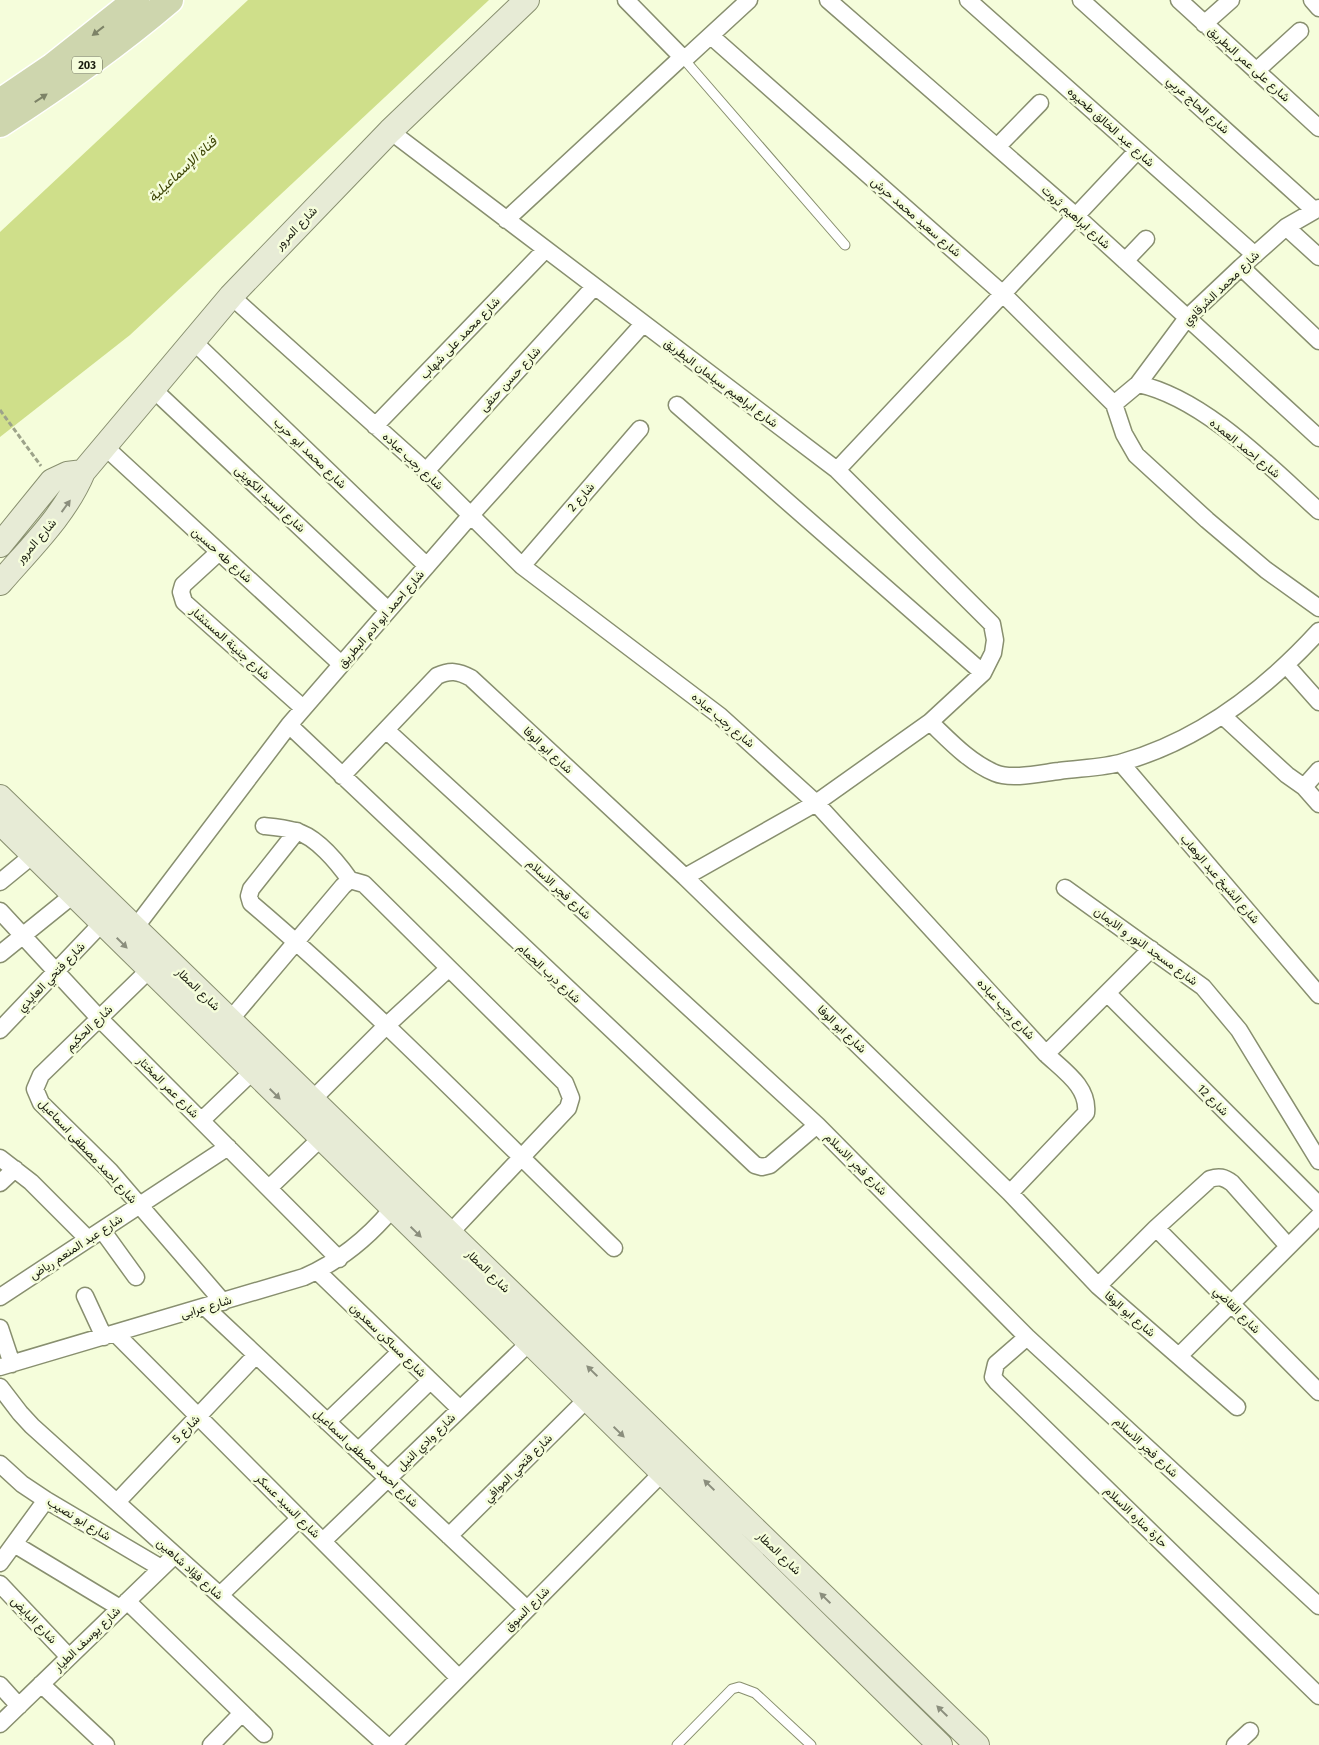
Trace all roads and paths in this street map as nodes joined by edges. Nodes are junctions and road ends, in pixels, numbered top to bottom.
1 (136, 0) edge
2 (170, 0) edge
3 (527, 0) edge
4 (626, 0) edge
5 (749, 0) edge
6 (828, 0) edge
7 (968, 0) edge
8 (1081, 0) edge
9 (1179, 0) edge
10 (1231, 0) edge
11 (1312, 0) edge
12 (1319, 8) edge
13 (1204, 24) junction
14 (1300, 31) dead end
15 (711, 36) junction
16 (682, 57) junction
17 (1256, 71) junction
18 (0, 102) edge
19 (1040, 103) dead end
20 (0, 124) edge
21 (1319, 128) edge
22 (390, 131) junction
23 (996, 147) junction
24 (1137, 151) junction
25 (1317, 209) edge
26 (1076, 216) junction
27 (506, 220) junction
28 (1286, 227) junction
29 (1146, 239) dead end
30 (845, 245) dead end
31 (545, 250) junction
32 (1255, 255) junction
33 (1319, 257) edge
34 (1125, 261) junction
35 (1241, 267) junction
36 (594, 287) junction
37 (1003, 294) junction
38 (231, 296) junction
39 (1187, 318) junction
40 (643, 324) junction
41 (193, 341) junction
42 (1319, 342) edge
43 (1138, 384) junction
44 (152, 388) junction
45 (1114, 404) junction
46 (677, 405) dead end
47 (0, 410) edge
48 (375, 426) junction
49 (640, 429) dead end
50 (1319, 438) edge
51 (104, 446) junction
52 (837, 470) junction
53 (426, 471) junction
54 (83, 472) junction
55 (52, 482) junction
56 (1319, 511) edge
57 (471, 515) junction
58 (0, 545) edge
59 (219, 552) junction
60 (427, 566) junction
61 (522, 566) junction
62 (0, 583) edge
63 (1319, 608) edge
64 (388, 610) junction
65 (1319, 631) edge
66 (341, 664) junction
67 (1287, 666) junction
68 (983, 674) junction
69 (1319, 702) edge
70 (303, 708) junction
71 (1224, 716) junction
72 (930, 722) junction
73 (289, 725) junction
74 (386, 730) junction
75 (1121, 763) junction
76 (1319, 770) edge
77 (342, 776) junction
78 (1304, 787) junction
79 (0, 797) edge
80 (816, 803) junction
81 (1319, 804) edge
82 (0, 822) edge
83 (264, 826) dead end
84 (297, 831) junction
85 (33, 855) junction
86 (685, 877) junction
87 (350, 880) junction
88 (0, 882) edge
89 (1065, 888) dead end
90 (73, 895) junction
91 (0, 911) edge
92 (102, 923) junction
93 (135, 928) junction
94 (23, 936) junction
95 (298, 942) junction
96 (1151, 949) junction
97 (0, 954) edge
98 (448, 969) junction
99 (149, 970) junction
100 (56, 971) junction
101 (1108, 994) junction
102 (1319, 995) edge
103 (99, 1018) junction
104 (230, 1020) junction
105 (386, 1026) junction
106 (0, 1030) edge
107 (1046, 1054) junction
108 (252, 1072) junction
109 (34, 1089) joint
110 (312, 1100) junction
111 (202, 1120) junction
112 (816, 1125) junction
113 (320, 1139) junction
114 (228, 1147) junction
115 (0, 1158) edge
116 (521, 1158) junction
117 (1319, 1161) edge
118 (16, 1169) junction
119 (370, 1172) junction
120 (0, 1183) edge
121 (269, 1188) junction
122 (1010, 1192) junction
123 (139, 1205) junction
124 (1319, 1205) edge
125 (392, 1209) junction
126 (1319, 1216) edge
127 (1156, 1228) junction
128 (102, 1230) junction
129 (450, 1233) junction
130 (88, 1239) junction
131 (1288, 1246) junction
132 (614, 1248) dead end
133 (340, 1259) junction
134 (317, 1271) junction
135 (136, 1277) dead end
136 (1098, 1286) junction
137 (85, 1296) dead end
138 (0, 1297) edge
139 (223, 1302) junction
140 (1230, 1304) junction
141 (205, 1307) junction
142 (0, 1328) edge
143 (110, 1335) junction
144 (1027, 1337) junction
145 (529, 1343) junction
146 (400, 1352) junction
147 (256, 1355) junction
148 (1179, 1356) junction
149 (6, 1365) edge
150 (430, 1381) junction
151 (0, 1387) edge
152 (1319, 1392) edge
153 (586, 1400) junction
154 (1237, 1407) dead end
155 (460, 1409) junction
156 (198, 1416) junction
157 (327, 1422) junction
158 (358, 1451) junction
159 (0, 1464) edge
160 (662, 1473) junction
161 (388, 1478) junction
162 (46, 1500) junction
163 (116, 1502) junction
164 (300, 1518) junction
165 (449, 1536) junction
166 (323, 1541) junction
167 (14, 1544) junction
168 (175, 1554) junction
169 (0, 1563) edge
170 (161, 1568) junction
171 (796, 1570) junction
172 (0, 1584) edge
173 (779, 1588) junction
174 (220, 1595) junction
175 (1315, 1596) edge
176 (123, 1605) junction
177 (527, 1609) junction
178 (69, 1657) junction
179 (459, 1678) junction
180 (41, 1684) junction
181 (0, 1685) edge
182 (1319, 1696) edge
183 (18, 1706) junction
184 (242, 1713) junction
185 (0, 1724) edge
186 (1250, 1731) dead end
187 (264, 1734) dead end
188 (106, 1745) edge
189 (211, 1745) edge
190 (386, 1745) edge
191 (393, 1745) edge
192 (677, 1745) edge
193 (811, 1745) edge
194 (940, 1745) edge
195 (977, 1745) edge
196 (1235, 1745) edge

1 -> 18 main road, 203
20 -> 2 main road, 203
3 - 22 street, شارع المرور
4 - 16 street
5 - 15 street
6 - 23 street, شارع ابراهيم ثروت
7 - 24 street, شارع عبد الخالق طحيوه
8 - 25 street, شارع الحاج عربي
9 - 13 street, شارع على عمر البطريق
10 - 13 street
11 - 12 street
13 - 17 street, شارع على عمر البطريق
14 - 17 street
15 - 16 street
15 - 37 street, شارع سعيد محمد حرش
16 - 27 street
16 - 30 lane
17 - 21 street, شارع على عمر البطريق
19 - 23 street
22 - 27 street, شارع ابراهيم سيلمان البطريق
22 - 38 street, شارع المرور
23 - 26 street, شارع ابراهيم ثروت
24 - 26 street
24 - 32 street, شارع عبد الخالق طحيوه
25 - 28 street, شارع محمد الشرقاوي
26 - 34 street, شارع ابراهيم ثروت
26 - 37 street
27 - 31 street, شارع ابراهيم سيلمان البطريق
28 - 32 street, شارع محمد الشرقاوي
28 - 33 street
29 - 34 street
31 - 36 street, شارع ابراهيم سيلمان البطريق
31 - 48 street, شارع محمد على شهاب
32 - 35 street, شارع محمد الشرقاوي
34 - 39 street, شارع ابراهيم ثروت
35 - 39 street, شارع محمد الشرقاوي
35 - 42 street
36 - 40 street, شارع ابراهيم سيلمان البطريق
36 - 53 street, شارع حسن حنفى
37 - 45 street, شارع سعيد محمد حرش
37 - 52 street
38 - 41 street, شارع المرور
38 - 48 street, شارع رجب عباده
39 - 43 street, شارع محمد الشرقاوي
39 - 50 street, شارع ابراهيم ثروت
40 - 52 street, شارع ابراهيم سيلمان البطريق
40 - 57 street, شارع احمد ابو ادم البطريق
41 - 44 street, شارع المرور
41 - 60 street, شارع محمد ابو حرب
43 - 45 street, شارع محمد الشرقاوي
43 - 56 street, شارع احمد العمده
44 - 51 street, شارع المرور
44 - 64 street, شارع السيد الكويتى
45 - 63 street
46 - 68 street
47 - 55 path
48 - 53 street, شارع رجب عباده
49 - 61 street, شارع 2
51 - 54 street, شارع المرور
51 - 59 street, شارع طه حسين
52 - 68 street, شارع ابراهيم سيلمان البطريق
53 - 57 street, شارع رجب عباده
54 - 55 street, شارع المرور
62 -> 54 street, شارع المرور
55 - 58 street, شارع المرور
57 - 60 street, شارع احمد ابو ادم البطريق
57 - 61 street, شارع رجب عباده
59 - 66 street, شارع طه حسين
59 - 70 street, شارع جنينة المستشار
60 - 64 street, شارع احمد ابو ادم البطريق
61 - 80 street, شارع رجب عباده
64 - 66 street, شارع احمد ابو ادم البطريق
65 - 67 street
66 - 70 street, شارع احمد ابو ادم البطريق
67 - 69 street
67 - 71 street
68 - 72 street
70 - 73 street, شارع احمد ابو ادم البطريق
71 - 75 street
71 - 78 street
72 - 75 street
72 - 80 street
73 - 77 street, شارع درب الحمام
73 - 93 street, شارع احمد ابو ادم البطريق
74 - 77 street
74 - 86 street, شارع ابو الوفا
74 - 112 street, شارع فجر الاسلام
75 - 102 street, شارع الشيخ عبد الوهاب
76 - 78 street
77 - 112 street, شارع درب الحمام
78 - 81 street
79 - 93 street, شارع المطار
80 - 86 street
80 - 107 street, شارع رجب عباده
82 - 85 street, شارع المطار
83 - 84 street
84 - 87 street
84 - 95 street
85 - 88 street
85 - 90 street, شارع المطار
86 - 122 street, شارع ابو الوفا
87 - 95 street
87 - 98 street
89 - 96 street, شارع مسجد النور و الايمان
90 - 92 street, شارع المطار
90 - 94 street
91 - 94 street, شارع عمر المختار
92 -> 99 street, شارع المطار
92 - 100 street, شارع فتحي العايدي
93 - 104 street, شارع المطار
94 - 97 street
94 - 100 street, شارع عمر المختار
95 - 104 street
95 - 105 street
96 - 101 street
96 - 117 street, شارع مسجد النور و الايمان
98 - 105 street
98 - 116 street
99 - 103 street, شارع الحكيم
99 - 108 street, شارع المطار
100 - 103 street, شارع عمر المختار
100 - 106 street, شارع فتحي العايدي
101 - 107 street
101 - 124 street, شارع 12
103 - 109 street, شارع الحكيم
103 - 111 street, شارع عمر المختار
104 - 110 street, شارع المطار
105 - 110 street
105 - 116 street
107 - 122 street, شارع رجب عباده
108 - 111 street
108 -> 113 street, شارع المطار
109 - 123 street, شارع احمد مصطفى اسماعيل
110 - 119 street, شارع المطار
111 - 114 street, شارع عمر المختار
112 - 144 street, شارع فجر الاسلام
113 - 119 street, شارع المطار
113 - 121 street
114 - 121 street, شارع عمر المختار
114 - 123 street, شارع عبد المنعم رياض
115 - 118 street
116 - 129 street
116 - 132 street
118 - 120 street
118 - 130 street
119 - 125 street, شارع المطار
119 - 129 street, شارع المطار
121 - 133 street, شارع عمر المختار
122 - 136 street, شارع ابو الوفا
123 - 128 street, شارع عبد المنعم رياض
123 - 139 street, شارع احمد مصطفى اسماعيل
125 - 133 street, شارع عرابى
125 -> 145 street, شارع المطار
126 - 131 street
127 - 131 street
127 - 136 street
127 - 140 street, شارع القاضي
128 - 130 street, شارع عبد المنعم رياض
128 - 135 street
171 -> 129 street, شارع المطار
130 - 138 street, شارع عبد المنعم رياض
131 - 140 street
133 - 134 street, شارع عرابى
134 - 139 street, شارع عرابى
134 - 146 street, شارع مساكن سعدون
136 - 148 street, شارع ابو الوفا
137 - 143 street
139 - 141 street, شارع عرابى
140 - 148 street
140 - 152 street, شارع القاضي
141 - 143 street, شارع عرابى
141 - 147 street, شارع احمد مصطفى اسماعيل
142 - 149 street
143 - 149 street, شارع عرابى
143 - 156 street, شارع السيد عسكر
144 - 175 street, شارع فجر الاسلام
144 - 182 street, حارة مناره الاسلام
145 - 153 street, شارع المطار
145 - 155 street, شارع وادي النيل
146 - 150 street, شارع مساكن سعدون
146 - 157 street
147 - 156 street, شارع 5
147 - 157 street, شارع احمد مصطفى اسماعيل
148 - 154 street, شارع ابو الوفا
150 - 155 street, شارع مساكن سعدون
150 - 158 street
151 - 163 street, شارع فؤاد شاهين
153 -> 160 street, شارع المطار
153 - 165 street, شارع فتحي الموافي
155 - 161 street, شارع وادي النيل
156 - 163 street, شارع 5
156 - 164 street, شارع السيد عسكر
157 - 158 street, شارع احمد مصطفى اسماعيل
158 - 161 street, شارع احمد مصطفى اسماعيل
159 - 162 street, شارع ابو نصيب
160 - 173 street, شارع المطار
160 - 177 street, شارع السوق
161 - 165 street, شارع احمد مصطفى اسماعيل
161 - 166 street, شارع وادي النيل
162 - 167 street
162 - 170 street, شارع ابو نصيب
163 - 168 street, شارع فؤاد شاهين
164 - 166 street, شارع السيد عسكر
164 - 174 street
165 - 177 street, شارع احمد مصطفى اسماعيل
166 - 179 street, شارع السيد عسكر
167 - 169 street
167 - 176 street
168 - 170 street, شارع يوسف الطيار
168 - 174 street, شارع فؤاد شاهين
170 - 176 street, شارع يوسف الطيار
171 - 173 street
195 -> 171 street, شارع المطار
172 - 178 street, شارع البايض
173 - 194 street, شارع المطار
174 - 190 street, شارع فؤاد شاهين
176 - 178 street, شارع يوسف الطيار
176 - 184 street
177 - 179 street, شارع السوق
178 - 180 street, شارع يوسف الطيار
179 - 191 street, شارع السوق
180 - 183 street, شارع يوسف الطيار
180 - 188 street
181 - 183 street
183 - 185 street, شارع يوسف الطيار
184 - 187 street
184 - 189 street
186 - 196 street
192 - 193 lane

